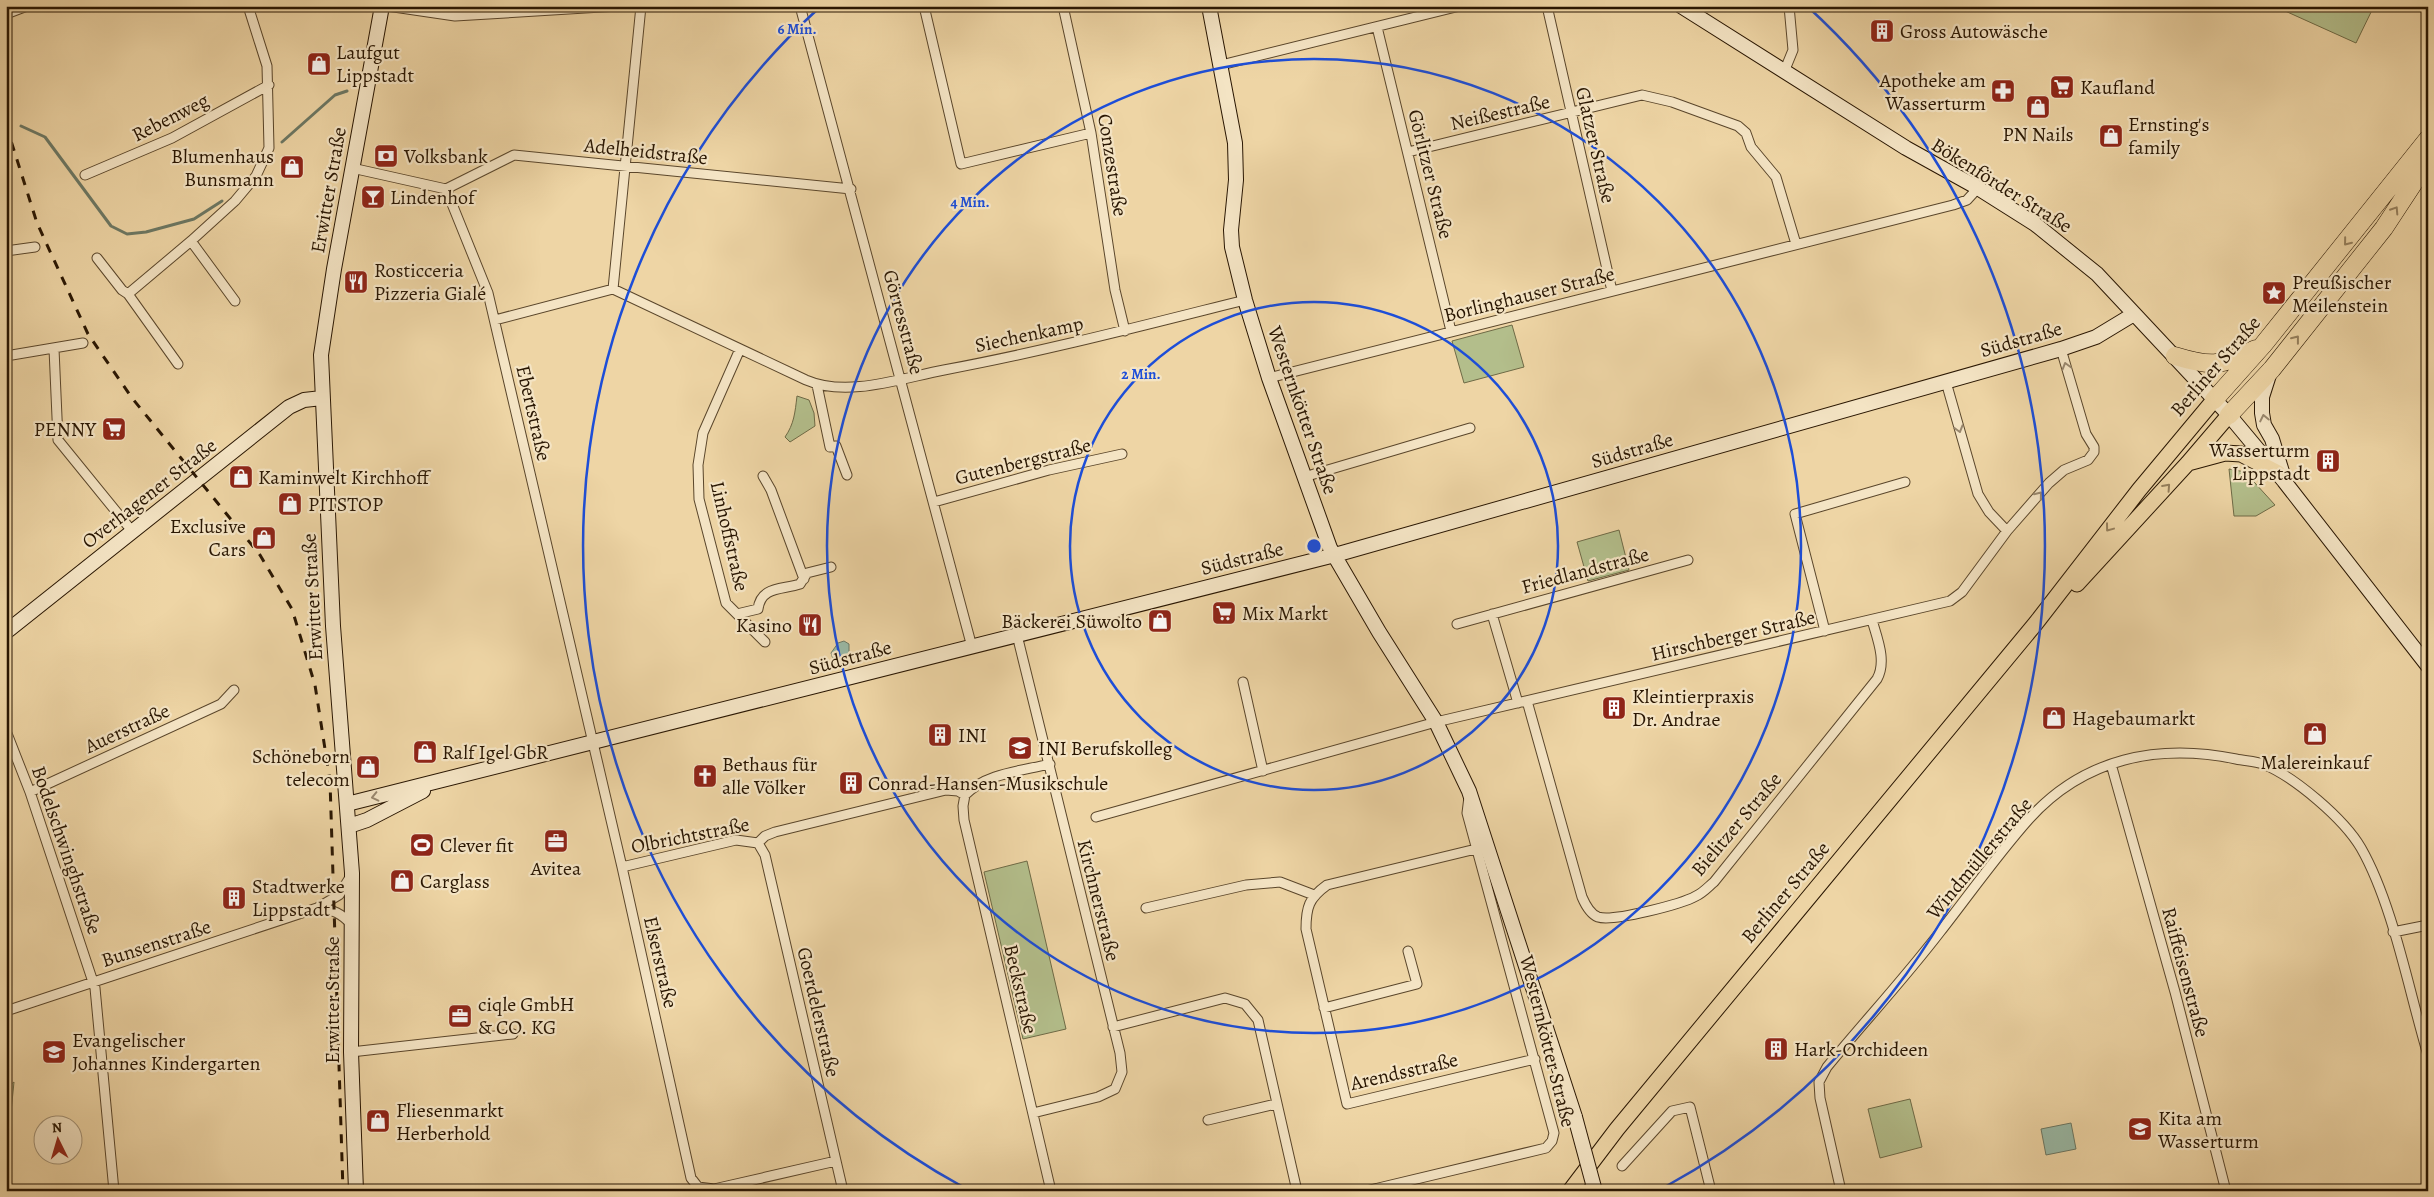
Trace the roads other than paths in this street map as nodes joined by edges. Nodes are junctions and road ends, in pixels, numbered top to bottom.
1 (27, 6) edge
2 (248, 6) edge
3 (382, 6) edge
4 (387, 6) edge
5 (618, 6) edge
6 (641, 6) edge
7 (800, 6) edge
8 (924, 6) edge
9 (1062, 6) edge
10 (1209, 6) edge
11 (1460, 6) edge
12 (1547, 6) edge
13 (1681, 6) edge
14 (1788, 6) edge
15 (6, 14) edge
16 (1377, 27) junction
17 (1220, 65) junction
18 (1784, 72) junction
19 (269, 85) junction
20 (1570, 112) junction
21 (1091, 132) junction
22 (2428, 139) edge
23 (1408, 152) junction
24 (2428, 161) edge
25 (625, 167) junction
26 (352, 168) junction
27 (85, 175) dead end
28 (1978, 188) junction
29 (446, 189) junction
30 (851, 189) junction
31 (191, 242) junction
32 (1796, 244) junction
33 (35, 247) dead end
34 (6, 252) edge
35 (97, 258) dead end
36 (613, 289) junction
37 (1612, 291) junction
38 (128, 294) junction
39 (1245, 300) junction
40 (235, 301) dead end
41 (2134, 314) junction
42 (495, 320) junction
43 (1451, 330) junction
44 (1125, 331) junction
45 (83, 343) dead end
46 (2263, 345) junction
47 (54, 348) junction
48 (740, 349) junction
49 (2061, 349) junction
50 (6, 356) edge
51 (2174, 356) junction
52 (178, 364) dead end
53 (2272, 369) junction
54 (900, 378) junction
55 (1269, 378) junction
56 (1946, 382) junction
57 (817, 385) junction
58 (322, 398) junction
59 (2214, 400) junction
60 (2230, 415) junction
61 (1470, 428) dead end
62 (1122, 454) dead end
63 (2188, 464) junction
64 (847, 475) dead end
65 (764, 476) dead end
66 (1304, 477) junction
67 (2281, 477) junction
68 (1905, 482) dead end
69 (934, 502) junction
70 (132, 531) junction
71 (2007, 531) junction
72 (1335, 555) junction
73 (1688, 560) dead end
74 (832, 567) dead end
75 (804, 579) junction
76 (737, 614) junction
77 (1492, 614) junction
78 (1872, 620) junction
79 (2036, 623) junction
80 (1457, 624) dead end
81 (6, 632) edge
82 (1825, 632) junction
83 (1017, 635) junction
84 (765, 642) dead end
85 (972, 647) junction
86 (2427, 664) edge
87 (1243, 682) dead end
88 (234, 690) dead end
89 (1522, 702) junction
90 (1436, 722) junction
91 (6, 731) edge
92 (593, 743) junction
93 (1050, 764) junction
94 (2111, 764) junction
95 (1264, 771) junction
96 (437, 784) junction
97 (30, 792) junction
98 (1469, 792) junction
99 (965, 795) junction
100 (347, 804) junction
101 (1096, 817) dead end
102 (349, 826) junction
103 (758, 843) junction
104 (1476, 849) junction
105 (622, 867) junction
106 (352, 873) junction
107 (1314, 894) junction
108 (317, 908) junction
109 (1146, 908) dead end
110 (352, 925) junction
111 (2428, 925) edge
112 (2394, 936) junction
113 (1408, 951) dead end
114 (93, 982) junction
115 (1324, 1008) junction
116 (6, 1011) edge
117 (1113, 1027) junction
118 (513, 1034) dead end
119 (351, 1052) junction
120 (2428, 1055) edge
121 (1535, 1059) junction
122 (1276, 1104) junction
123 (1033, 1113) junction
124 (1208, 1120) dead end
125 (836, 1161) junction
126 (1622, 1166) dead end
127 (114, 1191) edge
128 (356, 1191) edge
129 (843, 1191) edge
130 (1051, 1191) edge
131 (1297, 1191) edge
132 (1366, 1191) edge
133 (1570, 1191) edge
134 (1595, 1191) edge
135 (1711, 1191) edge
136 (1842, 1191) edge
137 (2226, 1191) edge

1 - 15 street
2 - 19 street
3 - 26 main road, Erwitter Straße
4 - 5 street
6 - 25 street
7 - 30 street, Görresstraße
8 - 21 street
9 - 21 street, Conzestraße
10 - 17 main road, Westernkötter Straße
11 - 16 street
12 - 20 street, Glatzer Straße
13 - 18 main road, Bökenförder Straße
14 - 18 street
16 - 17 street
16 - 23 street, Görlitzer Straße
17 - 39 main road, Westernkötter Straße
18 - 28 main road, Bökenförder Straße
19 - 27 street, Rebenweg
19 - 31 street
20 - 23 street, Neißestraße
20 - 32 street
20 - 37 street, Glatzer Straße
21 - 44 street, Conzestraße
22 -> 46 highway, Berliner Straße
23 - 43 street, Görlitzer Straße
53 -> 24 highway, Berliner Straße
25 - 29 street, Adelheidstraße
25 - 30 street, Adelheidstraße
25 - 36 street
26 - 29 street
26 - 58 main road, Erwitter Straße
28 - 32 street, Borlinghauser Straße
28 - 41 main road, Bökenförder Straße
29 - 42 street, Ebertstraße
30 - 54 street, Görresstraße
31 - 38 street
31 - 40 street
32 - 37 street, Borlinghauser Straße
33 - 34 street
35 - 38 street
36 - 42 street
36 - 48 street, Siechenkamp
37 - 43 street, Borlinghauser Straße
38 - 52 street
39 - 44 street, Siechenkamp
39 - 55 main road, Westernkötter Straße
41 - 49 main road, Südstraße
41 - 51 main road, Bökenförder Straße
42 - 92 street, Ebertstraße
43 - 55 street, Borlinghauser Straße
44 - 54 street, Siechenkamp
45 - 47 street
46 - 51 highway
46 - 59 highway, Berliner Straße
47 - 50 street
47 - 70 street
48 - 57 street, Siechenkamp
48 - 76 street, Linhoffstraße
49 - 56 main road, Südstraße
71 -> 49 street, Hirschberger Straße
51 - 59 main road, Bökenförder Straße
53 - 60 highway, Berliner Straße
67 -> 53 main road
54 - 57 street, Siechenkamp
54 - 69 street, Görresstraße
55 - 66 main road, Westernkötter Straße
56 -> 71 street
56 - 72 main road, Südstraße
57 - 64 street
58 - 70 main road, Overhagener Straße
58 - 100 main road, Erwitter Straße
59 - 60 main road, Bökenförder Straße
59 -> 79 main road, Berliner Straße
60 - 63 main road, Berliner Straße
60 - 67 main road, Bökenförder Straße
61 - 66 street
62 - 69 street, Gutenbergstraße
63 - 67 main road
79 -> 63 main road, Berliner Straße
65 - 75 street
66 - 72 main road, Westernkötter Straße
67 - 86 main road, Bökenförder Straße
68 - 82 street
69 - 85 street, Görresstraße
70 - 81 main road, Overhagener Straße
71 - 78 street, Hirschberger Straße
72 - 83 main road, Südstraße
72 - 90 main road, Westernkötter Straße
73 - 77 street, Friedlandstraße
74 - 75 street, Linhoffstraße
75 - 76 street, Linhoffstraße
76 - 84 street, Linhoffstraße
77 - 80 street, Friedlandstraße
77 - 89 street
78 - 82 street, Hirschberger Straße
78 - 89 street, Bielitzer Straße
79 - 133 main road, Berliner Straße
82 - 89 street, Hirschberger Straße
83 - 85 main road, Südstraße
83 - 93 street, Kirchnerstraße
85 - 92 main road, Südstraße
87 - 95 street
88 - 97 street, Auerstraße
89 - 90 street, Hirschberger Straße
90 - 95 street, Hirschberger Straße
90 - 98 main road, Westernkötter Straße
91 - 97 street, Bodelschwinghstraße
92 - 96 main road, Südstraße
92 - 105 street, Elserstraße
93 - 99 street
93 - 117 street, Kirchnerstraße
94 - 112 street, Windmüllerstraße
94 - 136 street, Windmüllerstraße
94 - 137 street, Raiffeisenstraße
95 - 101 street, Hirschberger Straße
96 -> 100 main road, Südstraße
96 - 102 main road, Südstraße
97 - 114 street, Bodelschwinghstraße
98 - 104 street, Westernkötter Straße
98 - 134 main road, Westernkötter Straße, bridge
99 - 103 street, Olbrichtstraße
99 - 123 street, Beckstraße
100 - 102 main road, Erwitter Straße
102 - 106 main road, Erwitter Straße
103 - 105 street, Olbrichtstraße
103 - 125 street, Goerdelerstraße
104 - 107 street
104 - 121 street, Westernkötter Straße
105 - 125 street, Elserstraße
106 - 108 street, Bunsenstraße
106 - 110 main road, Erwitter Straße
107 - 109 street
107 - 115 street, Arendsstraße
108 - 110 street
108 - 114 street, Bunsenstraße
110 - 119 main road, Erwitter Straße
111 - 112 street
112 - 120 street, Windmüllerstraße
113 - 115 street
114 - 116 street, Bunsenstraße
114 - 127 street, Bodelschwinghstraße
115 - 121 street, Arendsstraße
117 - 122 street
117 - 123 street, Kirchnerstraße
118 - 119 street
119 - 128 main road, Erwitter Straße
121 - 132 street, Westernkötter Straße
122 - 124 street
122 - 131 street
123 - 130 street, Beckstraße
125 - 129 street, Goerdelerstraße
126 - 135 street

